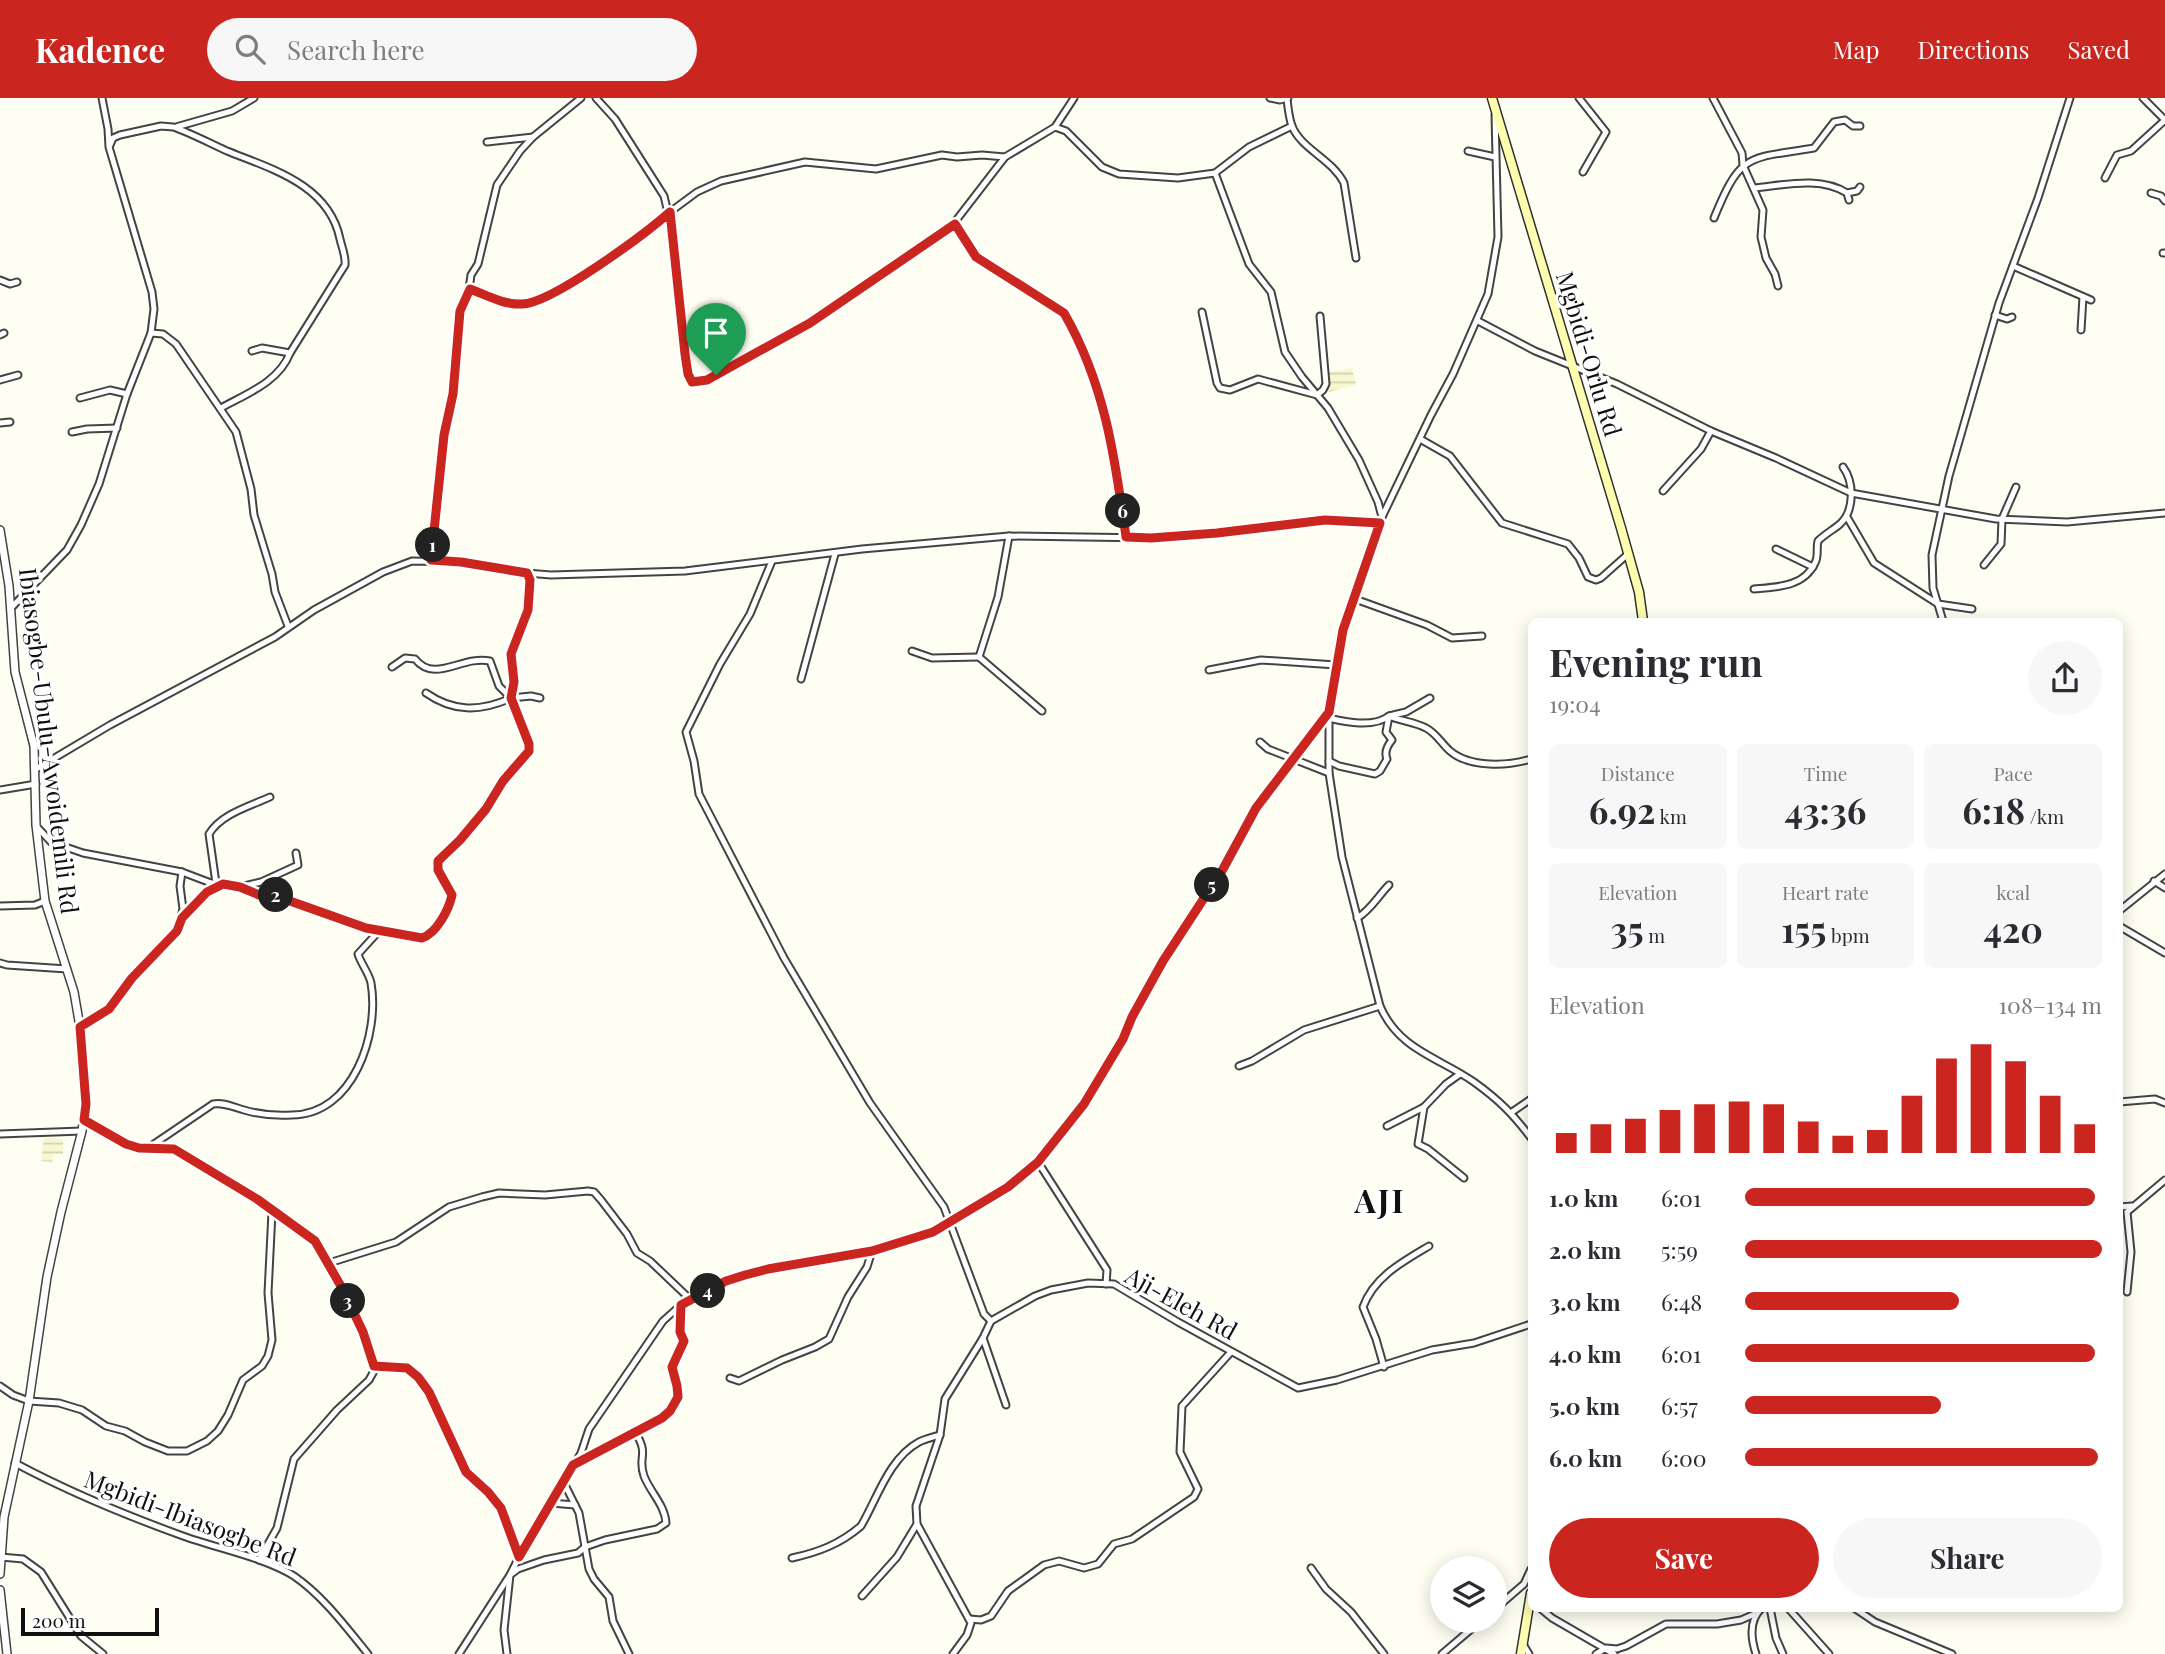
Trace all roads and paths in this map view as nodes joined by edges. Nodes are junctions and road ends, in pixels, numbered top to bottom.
1 (102, 98) edge
2 (254, 98) edge
3 (581, 98) edge
4 (596, 98) edge
5 (1074, 98) edge
6 (1270, 98) edge
7 (1287, 98) edge
8 (1492, 98) edge
9 (1579, 98) edge
10 (1713, 98) edge
11 (2070, 98) edge
12 (2143, 98) edge
13 (1495, 112) junction
14 (2165, 120) edge
15 (1292, 126) junction
16 (1860, 126) dead end
17 (173, 127) junction
18 (1055, 127) junction
19 (108, 129) junction
20 (120, 135) junction
21 (533, 137) junction
22 (487, 142) dead end
23 (109, 147) junction
24 (1468, 151) dead end
25 (1005, 157) junction
26 (1495, 157) junction
27 (1743, 165) junction
28 (1583, 172) dead end
29 (1215, 173) junction
30 (2105, 178) dead end
31 (1860, 187) dead end
32 (1754, 188) junction
33 (1847, 193) junction
34 (2151, 193) dead end
35 (1849, 200) dead end
36 (2165, 201) edge
37 (670, 212) junction
38 (1714, 218) dead end
39 (955, 224) junction
40 (1356, 258) dead end
41 (2013, 266) junction
42 (0, 281) edge
43 (17, 282) dead end
44 (1779, 286) dead end
45 (470, 289) junction
46 (2083, 297) junction
47 (2091, 300) dead end
48 (1202, 312) dead end
49 (1995, 315) junction
50 (1320, 316) dead end
51 (2012, 317) dead end
52 (1478, 321) junction
53 (2081, 330) dead end
54 (151, 333) junction
55 (252, 351) dead end
56 (290, 353) junction
57 (1571, 364) junction
58 (19, 375) dead end
59 (0, 380) edge
60 (127, 394) junction
61 (1317, 394) junction
62 (80, 398) dead end
63 (221, 408) junction
64 (10, 422) dead end
65 (0, 423) edge
66 (117, 428) junction
67 (1711, 431) junction
68 (72, 432) dead end
69 (1420, 439) junction
70 (1843, 467) dead end
71 (2016, 487) dead end
72 (1663, 491) dead end
73 (1851, 493) junction
74 (1942, 510) junction
75 (2165, 513) edge
76 (1847, 517) junction
77 (2002, 519) junction
78 (1381, 520) junction
79 (0, 530) edge
80 (1009, 537) junction
81 (1126, 537) junction
82 (1776, 549) dead end
83 (835, 554) junction
84 (1628, 554) junction
85 (431, 560) junction
86 (772, 561) junction
87 (1984, 565) dead end
88 (1813, 567) junction
89 (527, 573) junction
90 (1754, 589) dead end
91 (1355, 599) junction
92 (1938, 604) junction
93 (11, 608) junction
94 (1972, 609) dead end
95 (1643, 618) edge
96 (1942, 618) edge
97 (288, 626) junction
98 (1482, 636) dead end
99 (912, 651) dead end
100 (979, 657) junction
101 (1336, 665) junction
102 (392, 667) dead end
103 (1209, 670) dead end
104 (801, 679) dead end
105 (426, 692) dead end
106 (511, 698) junction
107 (540, 698) dead end
108 (1430, 698) dead end
109 (1042, 711) dead end
110 (1329, 715) junction
111 (1389, 716) junction
112 (1260, 742) dead end
113 (1295, 758) junction
114 (1528, 759) edge
115 (1329, 761) junction
116 (36, 769) junction
117 (1329, 773) junction
118 (36, 784) junction
119 (0, 790) edge
120 (270, 797) dead end
121 (36, 825) junction
122 (49, 841) junction
123 (38, 843) junction
124 (296, 853) dead end
125 (182, 872) junction
126 (2165, 874) edge
127 (2154, 881) junction
128 (213, 883) junction
129 (223, 884) junction
130 (1389, 886) dead end
131 (240, 887) junction
132 (2165, 888) edge
133 (207, 892) junction
134 (45, 901) junction
135 (0, 906) edge
136 (2123, 908) edge
137 (182, 918) junction
138 (1357, 918) junction
139 (2123, 928) edge
140 (380, 931) junction
141 (2165, 953) edge
142 (0, 963) edge
143 (67, 969) junction
144 (1380, 1006) junction
145 (80, 1027) junction
146 (1239, 1066) dead end
147 (1460, 1074) junction
148 (1528, 1101) edge
149 (2123, 1102) edge
150 (2165, 1103) edge
151 (1424, 1107) junction
152 (1512, 1112) junction
153 (84, 1120) junction
154 (1387, 1126) dead end
155 (82, 1131) junction
156 (0, 1134) edge
157 (1528, 1134) edge
158 (148, 1148) junction
159 (1038, 1162) junction
160 (1464, 1178) dead end
161 (2165, 1180) edge
162 (2132, 1206) junction
163 (2123, 1207) edge
164 (272, 1212) junction
165 (949, 1224) junction
166 (1429, 1246) dead end
167 (872, 1251) junction
168 (329, 1263) junction
169 (1106, 1283) junction
170 (2127, 1292) dead end
171 (691, 1300) junction
172 (681, 1305) junction
173 (991, 1321) junction
174 (1528, 1325) edge
175 (983, 1338) junction
176 (1231, 1352) junction
177 (374, 1366) junction
178 (1384, 1367) junction
179 (730, 1378) dead end
180 (0, 1385) edge
181 (29, 1401) junction
182 (1006, 1405) dead end
183 (635, 1432) junction
184 (940, 1434) junction
185 (15, 1463) junction
186 (573, 1465) junction
187 (564, 1483) junction
188 (551, 1503) junction
189 (575, 1505) junction
190 (917, 1524) junction
191 (585, 1547) junction
192 (1, 1557) edge
193 (519, 1557) junction
194 (792, 1558) dead end
195 (259, 1560) junction
196 (1311, 1568) dead end
197 (0, 1574) edge
198 (510, 1575) junction
199 (1528, 1575) edge
200 (0, 1590) edge
201 (862, 1596) dead end
202 (1507, 1599) edge
203 (1528, 1612) edge
204 (1545, 1612) edge
205 (1758, 1612) edge
206 (1760, 1612) edge
207 (1771, 1612) edge
208 (1792, 1612) edge
209 (1861, 1612) edge
210 (970, 1619) junction
211 (1467, 1633) edge
212 (1523, 1644) junction
213 (1606, 1648) junction
214 (7, 1654) edge
215 (103, 1654) edge
216 (368, 1654) edge
217 (459, 1654) edge
218 (507, 1654) edge
219 (629, 1654) edge
220 (953, 1654) edge
221 (1384, 1654) edge
222 (1442, 1654) edge
223 (1521, 1654) edge
224 (1528, 1654) edge
225 (1596, 1654) edge
226 (1614, 1654) edge
227 (1756, 1654) edge
228 (1783, 1654) edge
229 (1829, 1654) edge
230 (1952, 1654) edge

1 - 19 street
2 - 17 street
3 - 21 street
4 - 37 street
5 - 18 street
6 - 7 street
7 - 15 street
8 - 13 main road, Mgbidi-Orlu Rd
9 - 28 street
10 - 27 street
11 - 41 street
12 - 14 street
13 - 26 street
13 - 57 main road, Mgbidi-Orlu Rd
14 - 30 street
15 - 29 street
15 - 40 street
16 - 27 street
17 - 20 street
17 - 56 street
18 - 25 street
18 - 29 street
19 - 20 street
19 - 23 street
20 - 23 street
21 - 22 street
21 - 45 street
23 - 54 street
24 - 26 street
25 - 37 street
25 - 39 street
26 - 52 street
27 - 32 street
27 - 38 street
29 - 61 street
31 - 33 street
32 - 33 street
32 - 44 street
33 - 35 street
34 - 36 street
37 - 39 street
37 - 45 street
39 - 81 street
41 - 46 street
41 - 49 street
42 - 43 street
45 - 85 street
46 - 47 street
46 - 53 street
48 - 61 street
49 - 51 street
49 - 74 street
50 - 61 street
52 - 57 street
52 - 69 street
54 - 60 street
54 - 63 street
55 - 56 street
56 - 63 street
57 - 67 street
57 - 84 main road, Mgbidi-Orlu Rd
58 - 59 street
60 - 62 street
60 - 66 street
61 - 78 street
63 - 97 street
64 - 65 street
66 - 68 street
66 - 93 street
67 - 72 street
67 - 73 street
69 - 78 street
69 - 84 street
70 - 73 street
71 - 77 street
73 - 74 street
73 - 76 street
74 - 77 street
74 - 92 street
75 - 77 street
76 - 88 street
76 - 92 street
77 - 87 street
78 - 81 street
78 - 91 street
79 - 93 street, Ibiasogbe-Ubulu-Awoidemili Rd
80 - 81 street
80 - 83 street
80 - 100 street
82 - 88 street
83 - 86 street
83 - 104 street
84 - 95 main road, Mgbidi-Orlu Rd
85 - 89 street
85 - 97 street
86 - 89 street
86 - 165 street
88 - 90 street
89 - 106 street
91 - 98 street
91 - 101 street
92 - 94 street
92 - 96 street
93 - 116 street, Ibiasogbe-Ubulu-Awoidemili Rd
97 - 116 street
99 - 100 street
100 - 109 street
101 - 103 street
101 - 110 street
102 - 106 street
105 - 106 street
106 - 107 street
106 - 140 street
108 - 111 street
110 - 111 street
110 - 113 street
110 - 115 street
111 - 114 street
111 - 115 street
112 - 113 street
113 - 117 street
113 - 159 street
115 - 117 street
116 - 118 street, Ibiasogbe-Ubulu-Awoidemili Rd
117 - 138 street
118 - 119 street
118 - 121 street, Ibiasogbe-Ubulu-Awoidemili Rd
120 - 128 street
121 - 122 street
121 - 123 street, Ibiasogbe-Ubulu-Awoidemili Rd
122 - 123 street
122 - 125 street
123 - 134 street, Ibiasogbe-Ubulu-Awoidemili Rd
124 - 131 street
125 - 128 street
125 - 137 street
126 - 127 street
127 - 132 street
127 - 136 street
128 - 129 street
128 - 133 street
129 - 131 street
129 - 133 street
130 - 138 street
131 - 140 street
133 - 137 street
134 - 135 street
134 - 143 street, Ibiasogbe-Ubulu-Awoidemili Rd
137 - 145 street
138 - 144 street
139 - 141 street
140 - 158 street
142 - 143 street
143 - 145 street, Ibiasogbe-Ubulu-Awoidemili Rd
144 - 146 street
144 - 147 street
145 - 153 street, Ibiasogbe-Ubulu-Awoidemili Rd
147 - 151 street
147 - 152 street
148 - 152 street
149 - 150 street
151 - 154 street
151 - 160 street
152 - 157 street
153 - 155 street, Ibiasogbe-Ubulu-Awoidemili Rd
153 - 158 street
155 - 156 street
155 - 181 street, Ibiasogbe-Ubulu-Awoidemili Rd
158 - 164 street
159 - 165 street
159 - 169 street
161 - 162 street
162 - 163 street
162 - 170 street
164 - 168 street
164 - 181 street
165 - 167 street
165 - 173 street
166 - 178 street
167 - 171 street
167 - 179 street
168 - 171 street
168 - 177 street
169 - 173 street, Aji-Eleh Rd
169 - 176 street, Aji-Eleh Rd
171 - 172 street
172 - 183 street
172 - 186 street
173 - 175 street
174 - 178 street, Aji-Eleh Rd
175 - 182 street
175 - 184 street
176 - 178 street, Aji-Eleh Rd
176 - 210 street
177 - 193 street
177 - 195 street
180 - 181 street
181 - 185 street, Ibiasogbe-Ubulu-Awoidemili Rd
183 - 186 street
183 - 191 street
184 - 190 street
184 - 194 street
185 - 192 street, Ibiasogbe-Ubulu-Awoidemili Rd
185 - 195 street, Mgbidi-Ibiasogbe Rd
186 - 187 street
187 - 188 street
187 - 189 street
188 - 189 street
188 - 193 street
189 - 191 street
190 - 201 street
190 - 210 street
191 - 198 street
191 - 219 street
192 - 197 street, Ibiasogbe-Ubulu-Awoidemili Rd
192 - 215 street
193 - 198 street
195 - 216 street, Mgbidi-Ibiasogbe Rd
196 - 221 street
198 - 217 street
198 - 218 street
199 - 202 street
200 - 214 street
203 - 212 main road
204 - 213 street
205 - 213 street
206 - 227 street
207 - 228 street
208 - 229 street
209 - 230 street
210 - 220 street
211 - 222 street
212 - 223 main road
212 - 224 street
213 - 225 street
213 - 226 street

